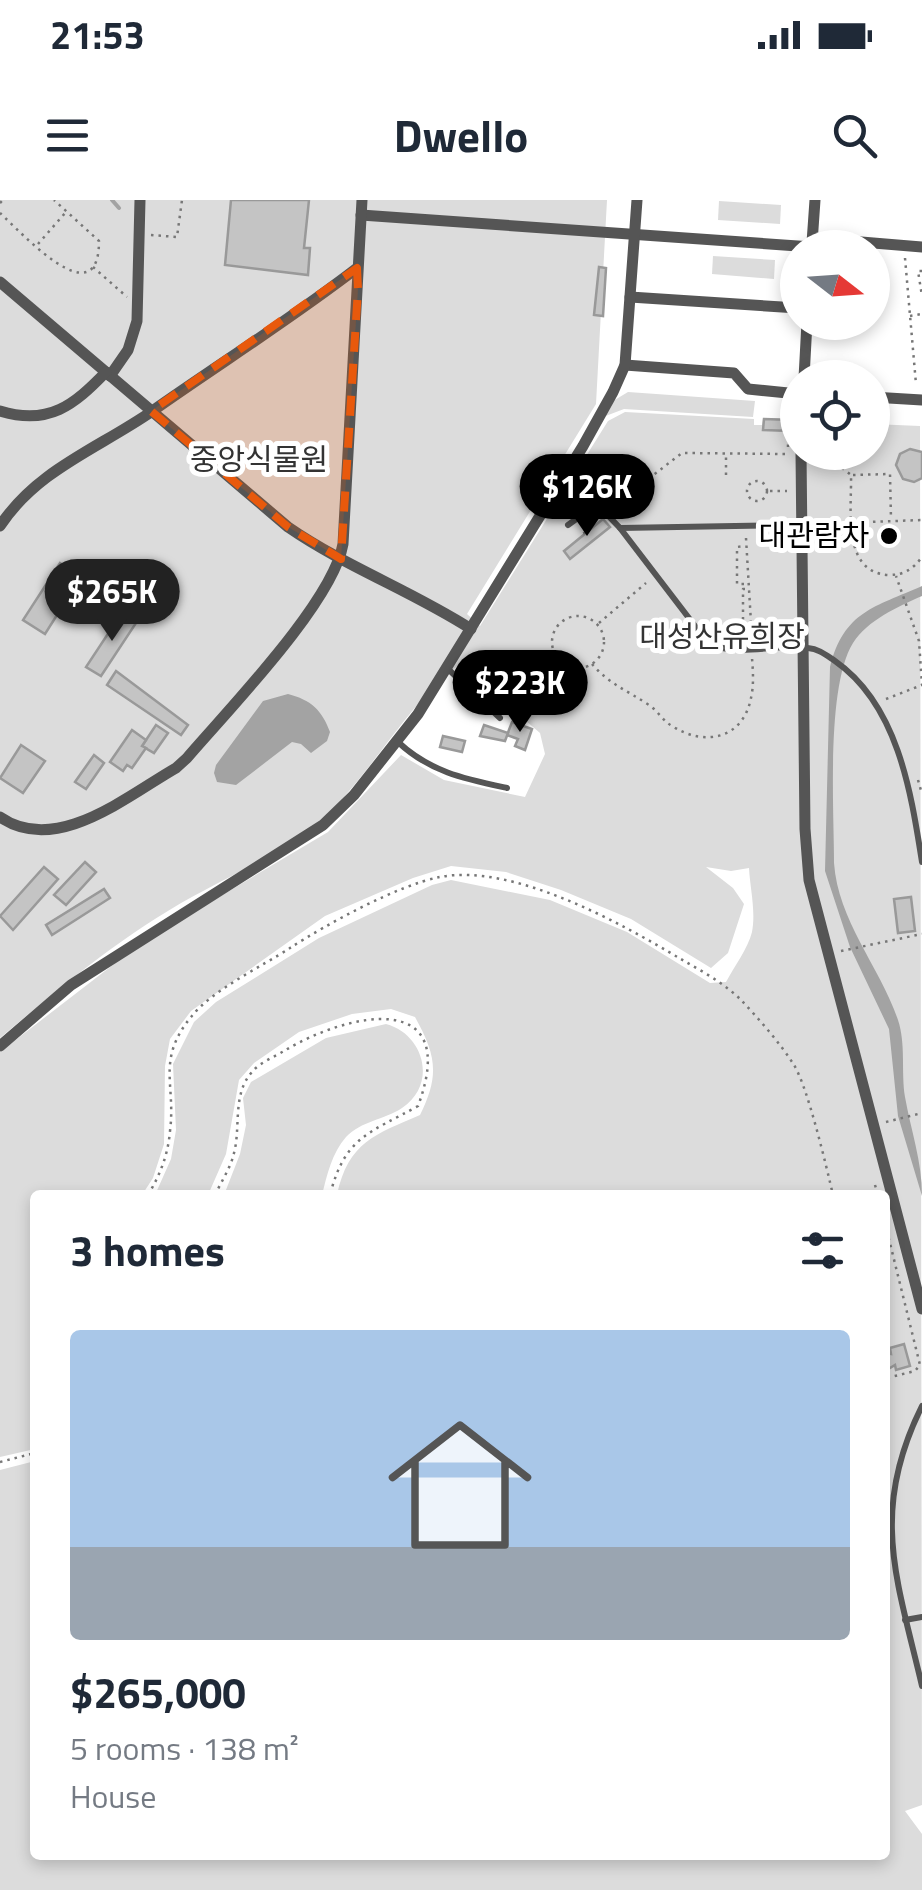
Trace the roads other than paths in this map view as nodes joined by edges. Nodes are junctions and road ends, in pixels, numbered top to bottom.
1 (140, 200) edge
2 (362, 200) edge
3 (636, 200) edge
4 (815, 200) edge
5 (361, 214) junction
6 (813, 230) edge
7 (634, 235) junction
8 (780, 242) edge
9 (890, 246) edge
10 (922, 247) edge
11 (357, 268) junction
12 (0, 282) edge
13 (630, 296) junction
14 (780, 307) edge
15 (625, 365) junction
16 (108, 374) junction
17 (780, 392) edge
18 (890, 398) edge
19 (922, 400) edge
20 (0, 411) edge
21 (151, 412) junction
22 (796, 470) edge
23 (568, 525) dead end
24 (801, 525) junction
25 (0, 526) edge
26 (620, 528) junction
27 (340, 558) junction
28 (471, 630) junction
29 (805, 647) junction
30 (446, 667) junction
31 (500, 718) dead end
32 (397, 741) junction
33 (507, 788) dead end
34 (0, 817) edge
35 (922, 862) edge
36 (0, 1046) edge
37 (922, 1309) edge
38 (922, 1406) edge
39 (922, 1617) edge
40 (905, 1620) junction
41 (922, 1686) edge

1 - 16 street
2 - 5 street
3 - 7 street
4 - 6 street
5 - 7 street
5 - 11 street
7 - 8 street
7 - 13 street
9 - 10 street
11 - 21 street
11 - 27 street
12 - 16 street
13 - 14 street
13 - 15 street
15 - 17 street
15 - 28 street
16 - 20 street
16 - 21 street
18 - 19 street
21 - 25 street
21 - 27 street
22 - 24 street
23 - 26 lane
24 - 26 lane
24 - 29 street
26 - 29 lane
27 - 28 street
27 - 34 street
28 - 30 street
29 - 35 lane
29 - 37 street
30 - 31 lane
30 - 32 street
32 - 33 lane
32 - 36 street
38 - 40 lane
39 - 40 lane
40 - 41 lane

